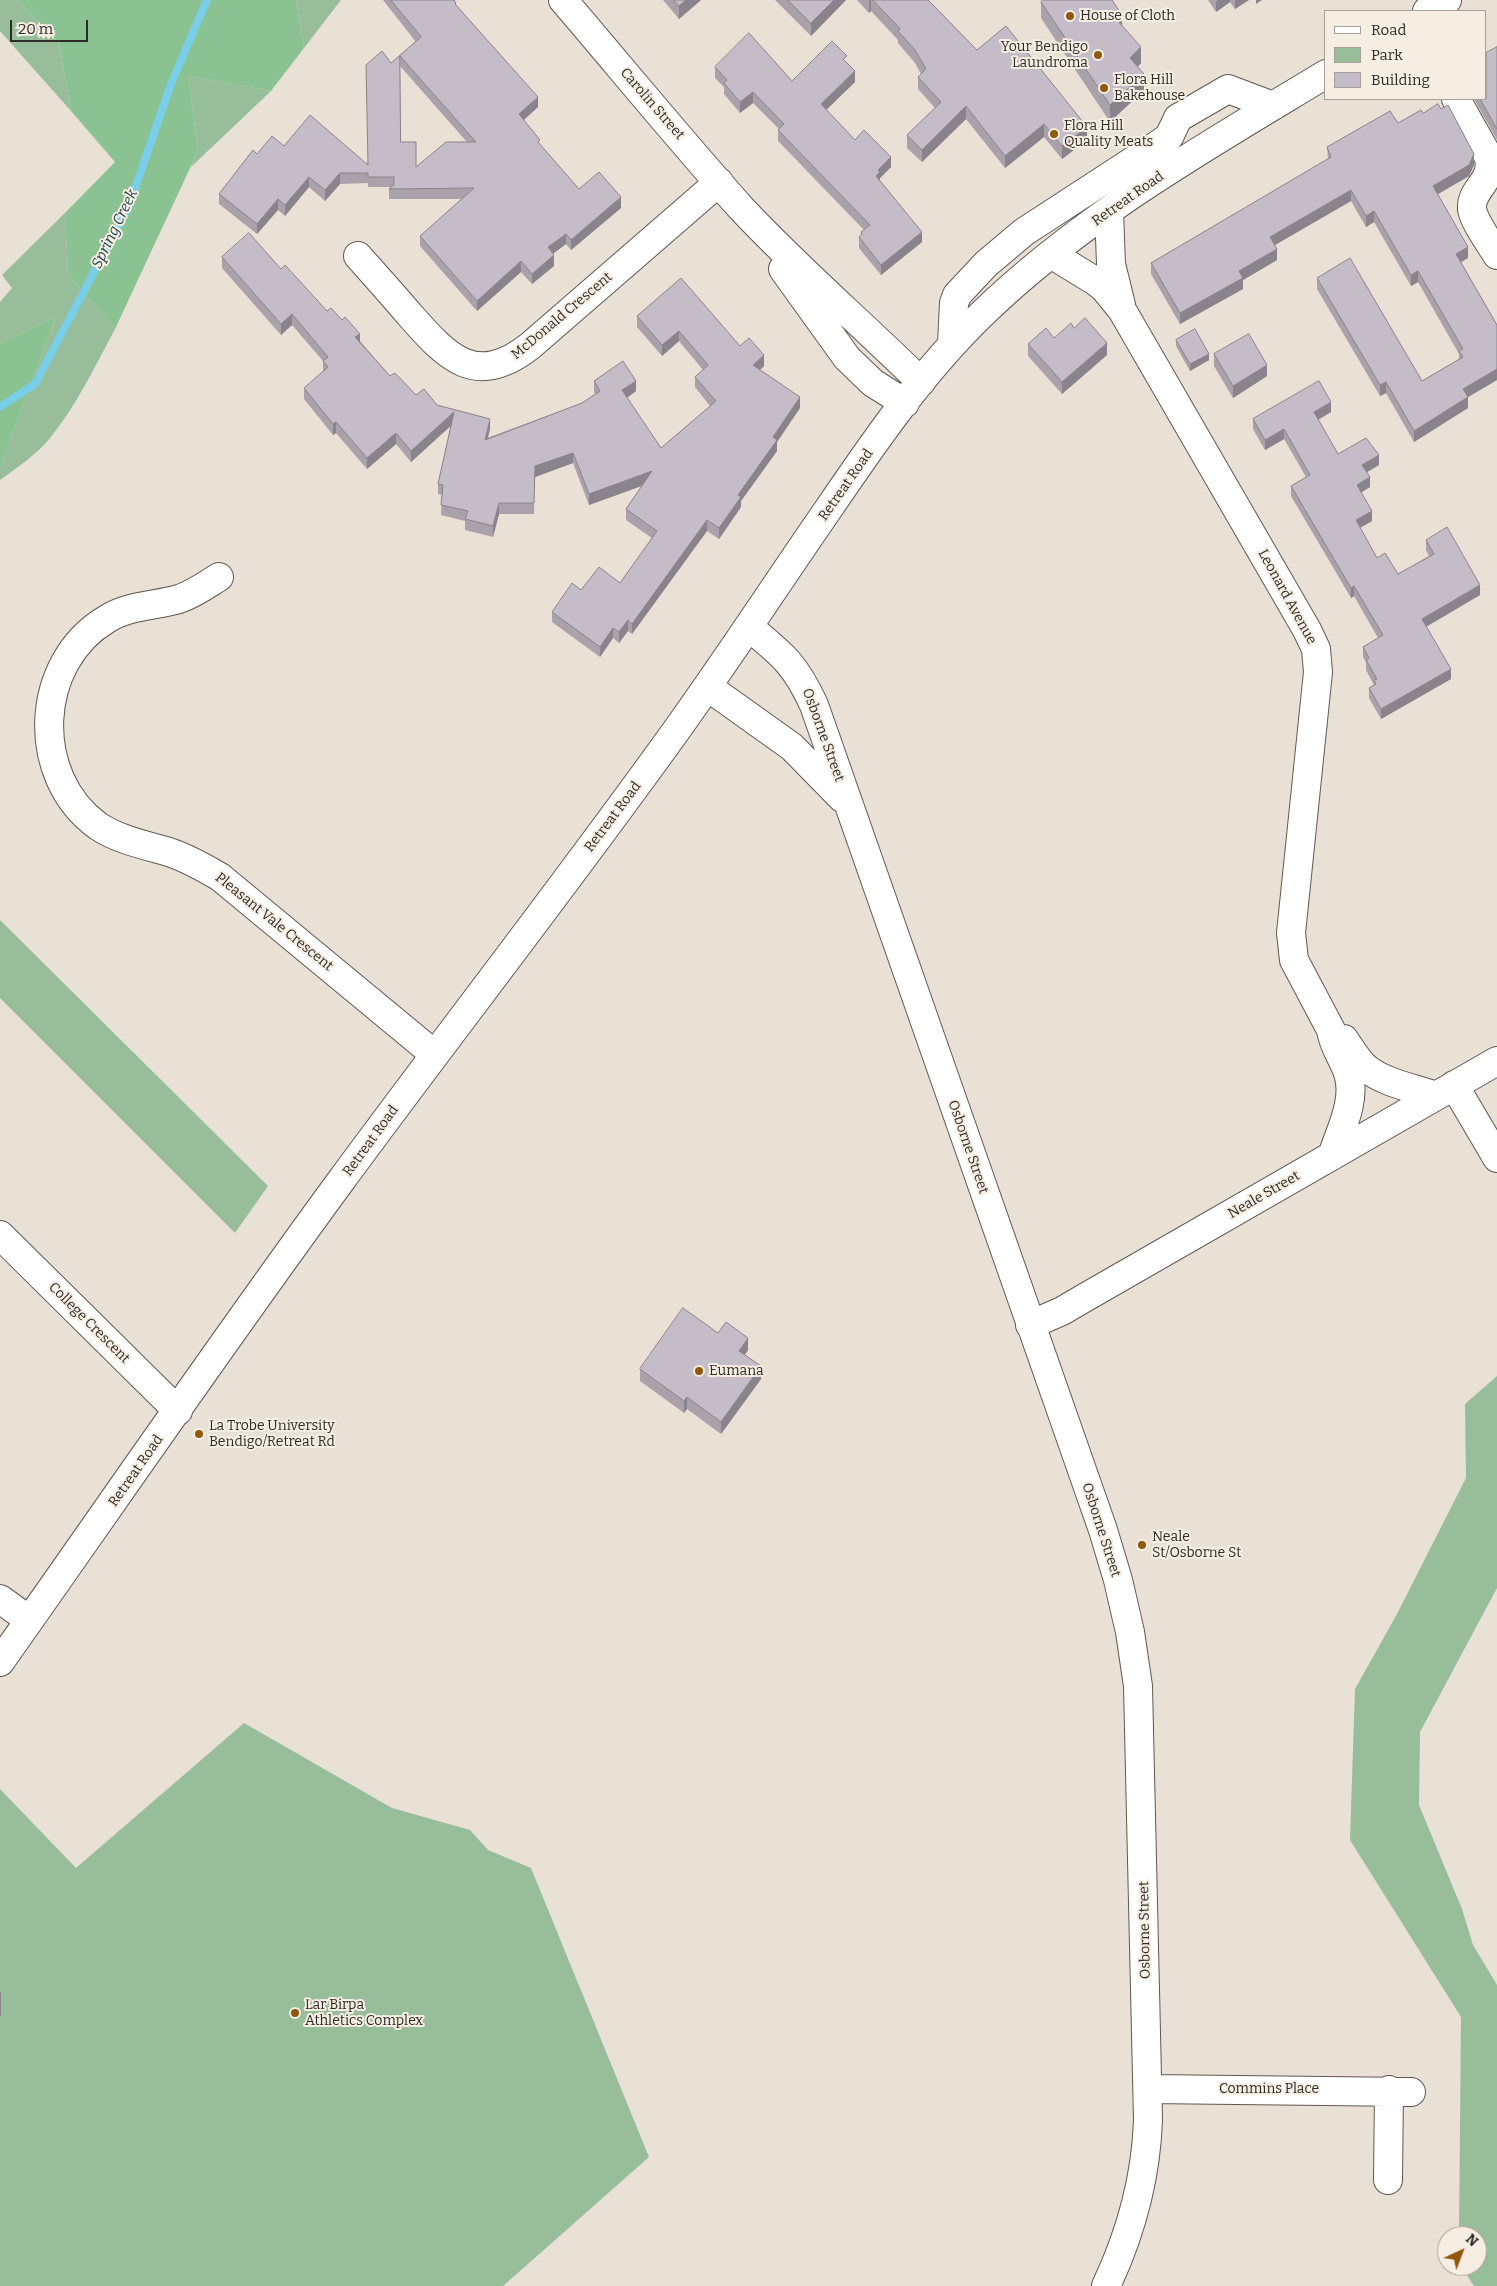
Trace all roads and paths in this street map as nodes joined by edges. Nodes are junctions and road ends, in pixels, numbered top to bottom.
1 (563, 0) edge
2 (1447, 0) edge
3 (1429, 10) edge
4 (1324, 75) edge
5 (1457, 100) edge
6 (1273, 106) junction
7 (719, 182) junction
8 (741, 208) junction
9 (1109, 211) junction
10 (1051, 254) junction
11 (1497, 255) edge
12 (358, 256) dead end
13 (1122, 310) junction
14 (952, 344) junction
15 (921, 382) junction
16 (905, 403) junction
17 (219, 577) dead end
18 (749, 627) junction
19 (708, 687) junction
20 (848, 805) junction
21 (1332, 1030) junction
22 (434, 1054) junction
23 (1497, 1061) edge
24 (1445, 1091) junction
25 (1332, 1156) junction
26 (1497, 1158) edge
27 (0, 1235) edge
28 (1030, 1324) junction
29 (178, 1411) junction
30 (0, 1599) edge
31 (29, 1620) junction
32 (0, 1662) edge
33 (1149, 2089) junction
34 (1388, 2180) dead end
35 (1106, 2286) edge

1 - 7 street, Carolin Street
2 - 3 street
4 - 6 street, Retreat Road
5 - 11 street
6 - 9 street, Retreat Road
6 - 14 street
7 - 8 street, Carolin Street
7 - 12 street, McDonald Crescent
8 - 15 street, Carolin Street
8 - 16 street, Carolin Street
9 - 10 street, Retreat Road
9 - 13 street, Leonard Avenue
10 - 13 street, Leonard Avenue
10 - 14 street, Retreat Road
13 - 21 street, Leonard Avenue
14 - 15 street, Retreat Road
15 - 16 street, Retreat Road
16 - 18 street, Retreat Road
17 - 22 street, Pleasant Vale Crescent
18 - 19 street, Retreat Road
18 - 20 street, Osborne Street
19 - 20 street, Osborne Street
19 - 22 street, Retreat Road
20 - 28 street, Osborne Street
21 - 24 street, Leonard Avenue
21 - 25 street, Leonard Avenue
22 - 29 street, Retreat Road
23 - 24 street, Neale Street
24 - 25 street, Neale Street
24 - 26 street
25 - 28 street, Neale Street
27 - 29 street, College Crescent
28 - 33 street, Osborne Street
29 - 31 street, Retreat Road
30 - 31 street
31 - 32 street, Retreat Road
33 - 34 street, Commins Place
33 - 35 street, Osborne Street

